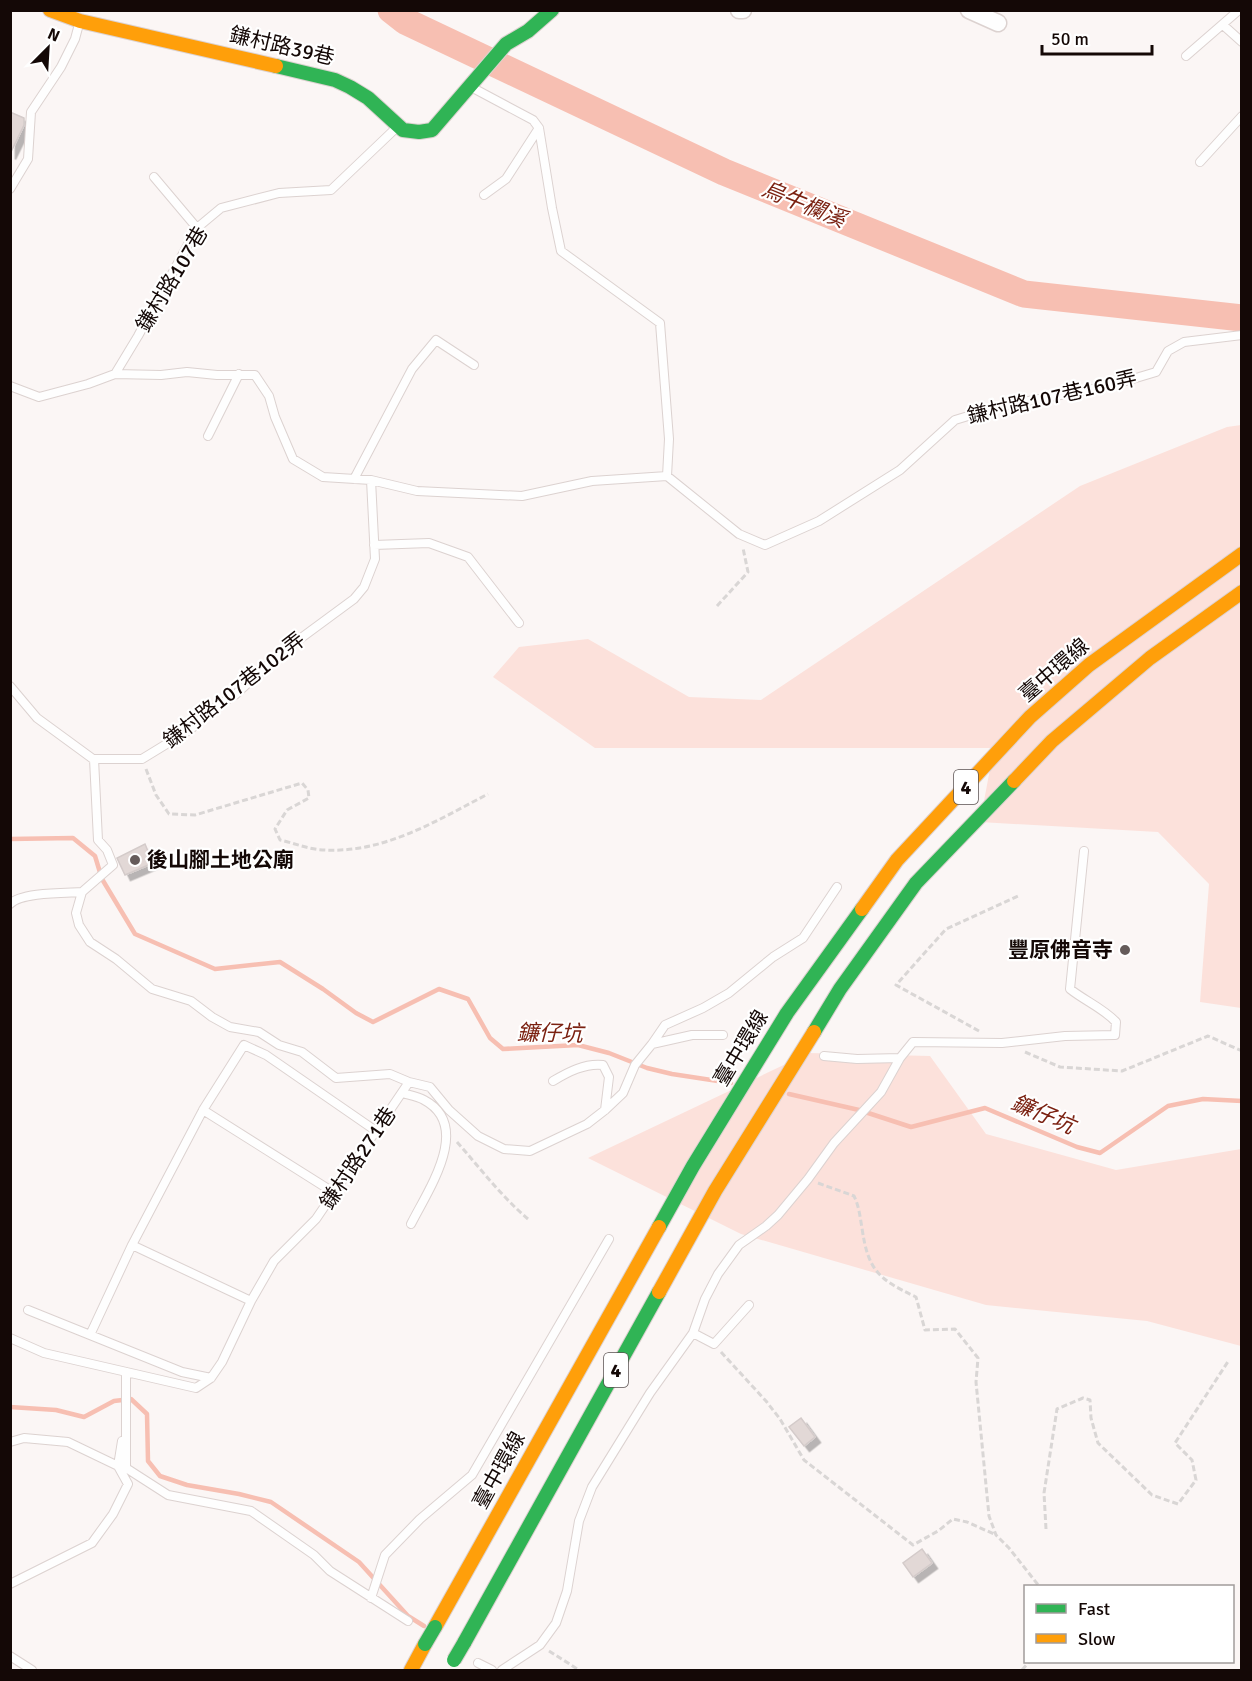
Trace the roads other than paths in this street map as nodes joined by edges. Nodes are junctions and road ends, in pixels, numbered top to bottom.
1 (50, 10) edge
2 (552, 10) edge
3 (969, 10) edge
4 (1239, 10) edge
5 (999, 17) edge
6 (80, 21) junction
7 (1224, 25) junction
8 (1242, 42) edge
9 (1186, 56) dead end
10 (470, 86) junction
11 (1242, 116) edge
12 (396, 128) junction
13 (539, 128) junction
14 (1200, 162) dead end
15 (154, 177) dead end
16 (10, 189) edge
17 (484, 195) dead end
18 (197, 228) junction
19 (1242, 335) edge
20 (474, 365) dead end
21 (116, 374) junction
22 (239, 374) junction
23 (10, 386) edge
24 (208, 436) dead end
25 (667, 477) junction
26 (354, 479) junction
27 (371, 480) junction
28 (374, 545) junction
29 (1242, 554) edge
30 (1242, 592) edge
31 (519, 623) dead end
32 (10, 686) edge
33 (94, 759) junction
34 (1084, 851) dead end
35 (837, 886) dead end
36 (82, 892) junction
37 (10, 904) edge
38 (723, 1035) dead end
39 (652, 1044) junction
40 (824, 1056) dead end
41 (900, 1058) junction
42 (553, 1080) dead end
43 (409, 1082) junction
44 (402, 1094) junction
45 (203, 1110) junction
46 (605, 1110) junction
47 (376, 1131) junction
48 (333, 1192) junction
49 (411, 1224) dead end
50 (609, 1239) dead end
51 (132, 1245) junction
52 (251, 1301) junction
53 (749, 1305) dead end
54 (28, 1310) dead end
55 (693, 1333) junction
56 (90, 1335) junction
57 (10, 1338) edge
58 (126, 1372) junction
59 (211, 1378) junction
60 (127, 1401) junction
61 (10, 1442) edge
62 (118, 1466) junction
63 (10, 1584) edge
64 (371, 1598) junction
65 (408, 1621) dead end
66 (10, 1656) edge
67 (478, 1663) dead end
68 (451, 1665) edge
69 (32, 1671) edge
70 (411, 1671) edge
71 (492, 1671) edge
72 (502, 1671) edge

1 - 6 main road, 鎌村路39巷
2 - 10 main road
3 - 5 street
4 - 7 lane
6 - 12 main road, 鎌村路39巷
6 - 16 lane
7 - 8 lane
7 - 9 lane
10 - 12 main road
10 - 13 lane
11 - 14 lane
12 - 18 lane, 鎌村路107巷
13 - 17 lane
13 - 25 lane
15 - 18 lane
18 - 21 lane, 鎌村路107巷
19 - 25 lane, 鎌村路107巷160弄
20 - 26 lane
21 - 22 lane
21 - 23 lane
22 - 24 lane
22 - 26 lane
25 - 27 lane
26 - 27 lane
27 - 28 lane, 鎌村路107巷102弄
28 - 31 lane
28 - 33 lane, 鎌村路107巷102弄
29 - 70 main road, 臺中環線 / 4, bridge
30 - 68 main road, 4, bridge
32 - 33 lane
33 - 36 lane
34 - 41 lane
35 - 39 lane
36 - 37 lane
36 - 43 lane
38 - 39 lane
39 - 46 lane
40 - 41 lane
41 - 55 lane
42 - 46 lane
43 - 44 lane, 鎌村路271巷
43 - 46 lane
44 - 47 lane, 鎌村路271巷
44 - 49 lane
45 - 47 lane
45 - 48 lane
45 - 51 lane
47 - 48 lane, 鎌村路271巷
48 - 52 lane, 鎌村路271巷
50 - 64 lane
51 - 52 lane
51 - 56 lane
52 - 59 lane, 鎌村路271巷
53 - 55 lane
54 - 56 lane
55 - 72 lane
56 - 59 lane
57 - 58 lane
58 - 59 lane
58 - 60 lane
60 - 62 lane
60 - 64 lane
61 - 62 lane
62 - 63 lane
64 - 65 lane
66 - 69 lane
67 - 71 lane

